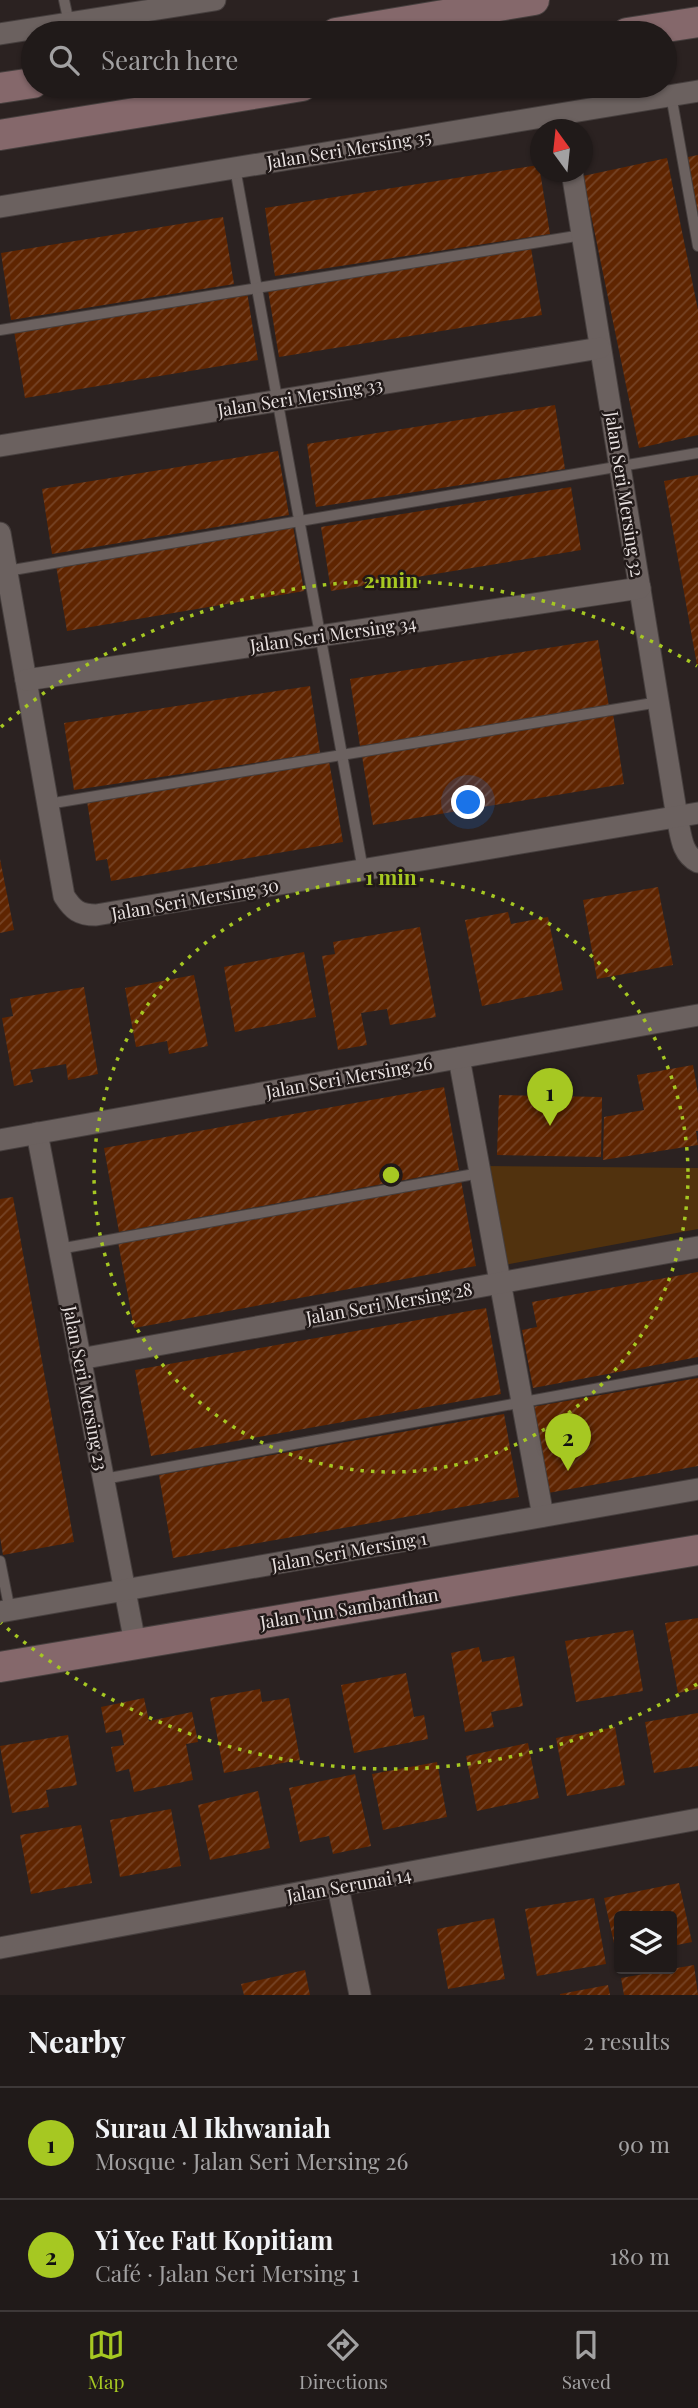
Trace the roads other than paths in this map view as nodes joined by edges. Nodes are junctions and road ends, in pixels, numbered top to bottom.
1 (65, 0) edge
2 (215, 0) edge
3 (534, 0) edge
4 (435, 8) edge
5 (69, 21) edge
6 (82, 21) edge
7 (384, 21) edge
8 (698, 22) edge
9 (677, 25) edge
10 (21, 31) edge
11 (0, 34) edge
12 (21, 85) edge
13 (0, 88) edge
14 (698, 91) edge
15 (677, 94) edge
16 (171, 98) edge
17 (659, 98) edge
18 (672, 98) edge
19 (572, 119) edge
20 (530, 126) edge
21 (0, 135) edge
22 (235, 168) junction
23 (574, 182) edge
24 (0, 207) edge
25 (582, 234) junction
26 (698, 246) edge
27 (257, 288) junction
28 (0, 330) edge
29 (600, 348) junction
30 (277, 400) junction
31 (0, 446) edge
32 (698, 453) edge
33 (620, 467) junction
34 (300, 521) junction
35 (0, 533) edge
36 (7, 571) junction
37 (640, 588) junction
38 (320, 636) junction
39 (26, 680) junction
40 (659, 702) junction
41 (342, 755) junction
42 (48, 804) junction
43 (688, 815) edge
44 (698, 862) edge
45 (363, 870) junction
46 (698, 1015) edge
47 (459, 1058) junction
48 (37, 1133) junction
49 (0, 1140) edge
50 (480, 1173) junction
51 (698, 1247) edge
52 (59, 1248) junction
53 (500, 1283) junction
54 (80, 1359) junction
55 (698, 1370) edge
56 (522, 1402) junction
57 (104, 1479) junction
58 (698, 1489) edge
59 (543, 1517) junction
60 (698, 1550) edge
61 (0, 1561) edge
62 (5, 1611) edge
63 (130, 1617) junction
64 (0, 1667) edge
65 (698, 1819) edge
66 (338, 1887) junction
67 (0, 1948) edge
68 (359, 1995) edge

1 - 5 lane
2 - 6 street
3 - 4 street
4 - 7 street
8 - 9 street
10 - 11 street
12 - 13 street
14 - 15 street, Jalan Seri Mersing 35
16 - 21 street
17 - 19 street, Jalan Seri Mersing 35
18 - 26 lane
20 - 22 street, Jalan Seri Mersing 35
22 - 24 street, Jalan Seri Mersing 35
22 - 27 lane
23 - 25 street, Jalan Seri Mersing 32
25 - 27 lane
25 - 29 street, Jalan Seri Mersing 32
27 - 28 lane
27 - 30 lane
29 - 30 street, Jalan Seri Mersing 33
29 - 33 street, Jalan Seri Mersing 32
30 - 31 street, Jalan Seri Mersing 33
30 - 34 lane
32 - 33 lane
33 - 34 lane
33 - 37 street, Jalan Seri Mersing 32
34 - 36 lane
34 - 38 lane
35 - 36 street, Jalan Seri Mersing 30
36 - 39 street, Jalan Seri Mersing 30
37 - 38 street, Jalan Seri Mersing 34
37 - 40 street, Jalan Seri Mersing 32
38 - 39 street, Jalan Seri Mersing 34
38 - 41 lane
39 - 42 street, Jalan Seri Mersing 30
40 - 41 lane
40 - 43 street, Jalan Seri Mersing 32
41 - 42 lane
41 - 45 lane
42 - 45 street, Jalan Seri Mersing 30
43 - 44 street, Jalan Seri Mersing 32
43 - 45 street, Jalan Seri Mersing 30
46 - 47 street, Jalan Seri Mersing 26
47 - 48 street, Jalan Seri Mersing 26
47 - 50 street
48 - 49 street, Jalan Seri Mersing 26
48 - 52 street, Jalan Seri Mersing 23
50 - 52 lane
50 - 53 street
51 - 53 street, Jalan Seri Mersing 28
52 - 54 street, Jalan Seri Mersing 23
53 - 54 street, Jalan Seri Mersing 28
53 - 56 street
54 - 57 street, Jalan Seri Mersing 23
55 - 56 lane
56 - 57 lane
56 - 59 street
57 - 63 street, Jalan Seri Mersing 23
58 - 59 street, Jalan Seri Mersing 1
59 - 63 street, Jalan Seri Mersing 1
60 - 63 street, Jalan Tun Sambanthan
61 - 62 lane
62 - 63 street, Jalan Seri Mersing 1
63 - 64 street, Jalan Tun Sambanthan
65 - 66 street, Jalan Serunai 14
66 - 67 street, Jalan Serunai 14
66 - 68 street

